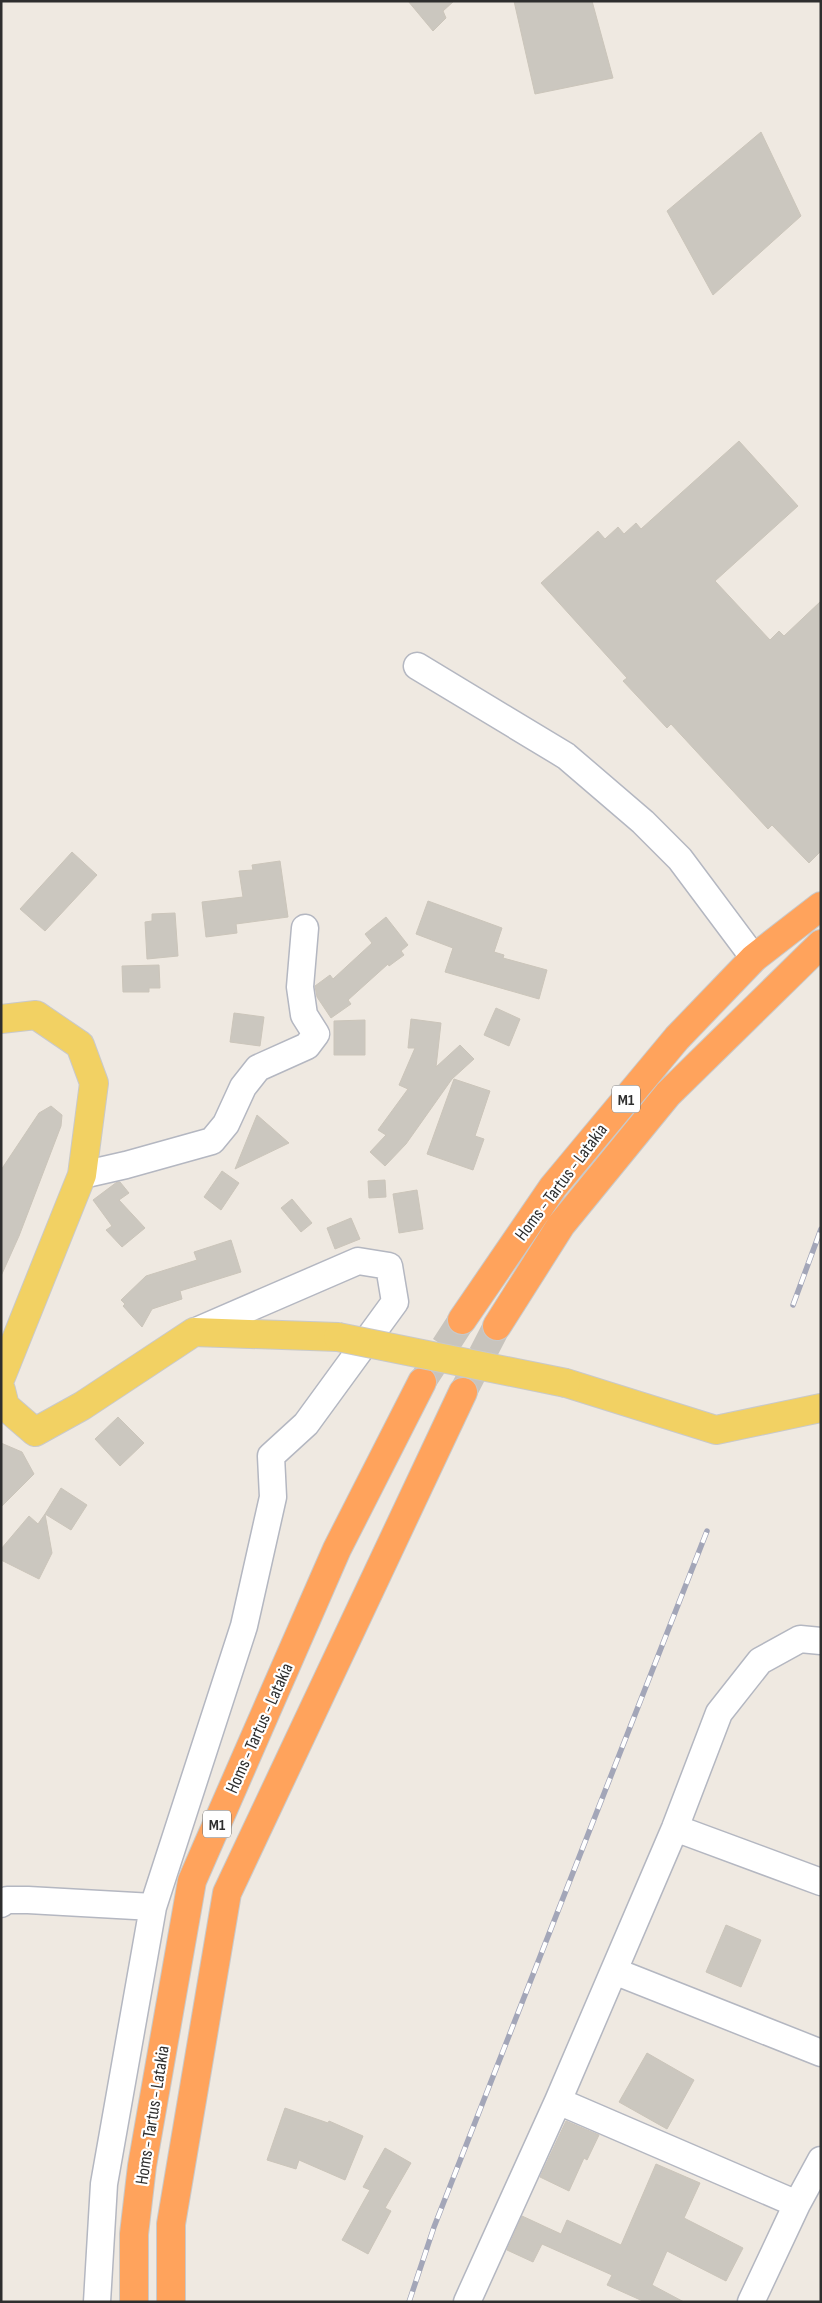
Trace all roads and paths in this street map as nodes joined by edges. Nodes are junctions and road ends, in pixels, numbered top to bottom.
1 (417, 666) dead end
2 (821, 906) edge
3 (305, 928) dead end
4 (821, 944) edge
5 (754, 958) junction
6 (1, 1019) edge
7 (82, 1175) junction
8 (462, 1320) tunnel mouth
9 (497, 1326) tunnel mouth
10 (194, 1332) junction
11 (1, 1377) edge
12 (422, 1382) tunnel mouth
13 (1, 1390) edge
14 (463, 1392) tunnel mouth
15 (821, 1408) edge
16 (821, 1641) edge
17 (675, 1828) junction
18 (821, 1882) edge
19 (1, 1904) edge
20 (153, 1907) junction
21 (614, 1971) junction
22 (821, 2053) edge
23 (558, 2101) junction
24 (821, 2160) edge
25 (796, 2204) junction
26 (97, 2302) edge
27 (134, 2302) edge
28 (171, 2302) edge
29 (467, 2302) edge
30 (751, 2302) edge

1 - 5 street
2 - 5 highway, Homs - Tartus - Latakia / M1
3 - 7 street
4 - 9 highway, Homs - Tartus - Latakia / M1
5 - 8 highway, Homs - Tartus - Latakia / M1
6 - 7 main road
7 - 11 main road
10 - 13 main road
10 - 15 main road, bridge
10 - 20 street
12 - 27 highway, Homs - Tartus - Latakia / M1
14 - 28 highway, Homs - Tartus - Latakia / M1
16 - 17 street
17 - 18 street
17 - 21 street
19 - 20 street
20 - 26 street
21 - 22 street
21 - 23 street
23 - 25 street
23 - 29 street
24 - 25 street
25 - 30 street

